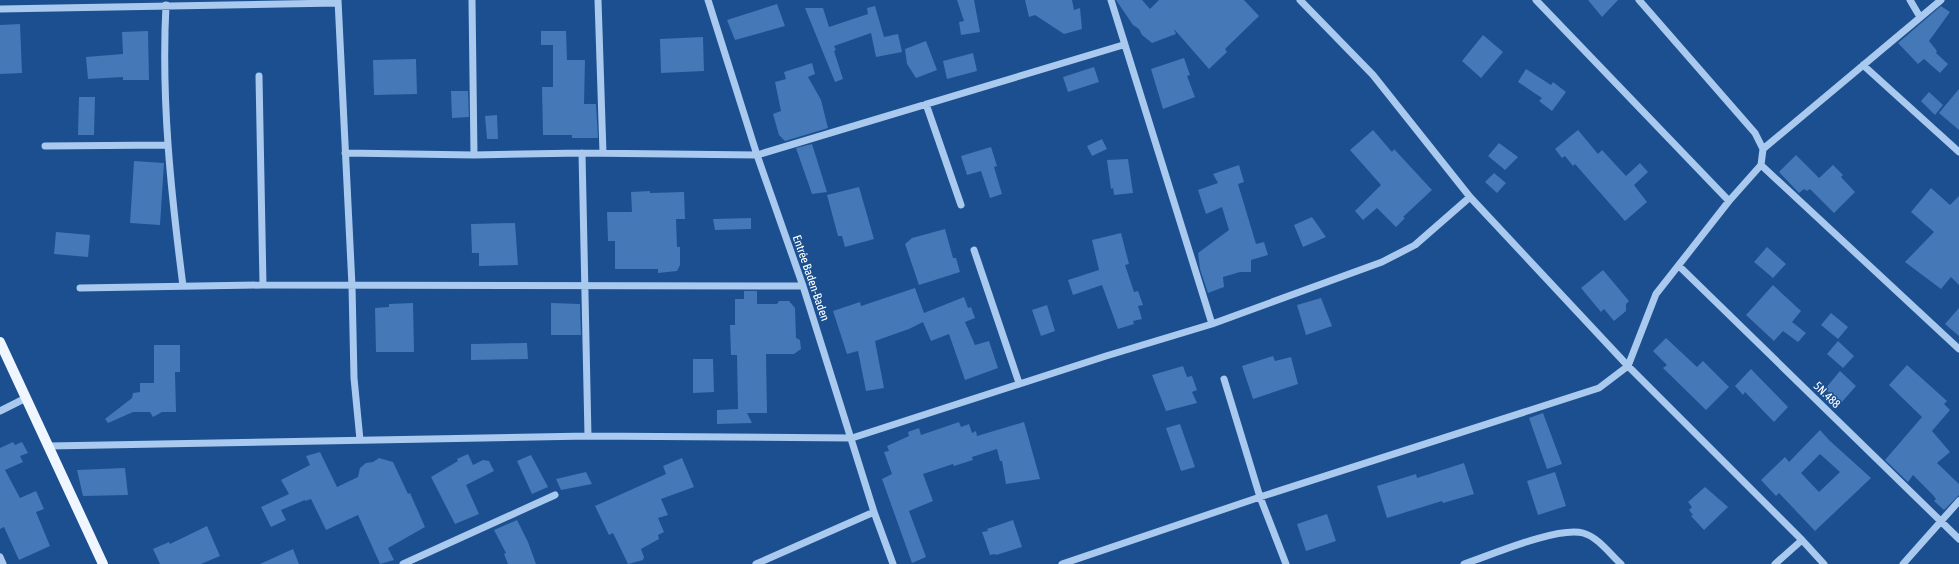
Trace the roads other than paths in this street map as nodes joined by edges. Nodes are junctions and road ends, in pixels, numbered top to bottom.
1 (472, 0) edge
2 (598, 0) edge
3 (708, 0) edge
4 (1111, 0) edge
5 (1300, 0) edge
6 (1536, 0) edge
7 (1639, 0) edge
8 (1910, 0) edge
9 (1941, 0) edge
10 (338, 1) edge
11 (68, 4) edge
12 (166, 5) junction
13 (0, 9) edge
14 (1920, 17) junction
15 (1123, 45) junction
16 (1863, 65) junction
17 (259, 76) dead end
18 (926, 104) junction
19 (168, 145) junction
20 (45, 146) dead end
21 (1763, 149) junction
22 (1959, 152) edge
23 (345, 153) junction
24 (582, 153) junction
25 (603, 153) junction
26 (474, 155) junction
27 (757, 155) junction
28 (1761, 165) junction
29 (1470, 198) junction
30 (1729, 201) junction
31 (961, 205) dead end
32 (974, 250) dead end
33 (1679, 266) junction
34 (263, 285) junction
35 (585, 285) junction
36 (183, 286) junction
37 (352, 286) junction
38 (803, 286) junction
39 (80, 288) dead end
40 (1212, 324) junction
41 (0, 342) edge
42 (1959, 349) edge
43 (1628, 366) junction
44 (1224, 379) dead end
45 (1019, 383) junction
46 (26, 398) junction
47 (0, 411) edge
48 (588, 436) junction
49 (852, 438) junction
50 (360, 440) junction
51 (50, 446) junction
52 (555, 495) dead end
53 (1260, 497) junction
54 (1959, 501) edge
55 (874, 512) junction
56 (1941, 522) junction
57 (1959, 539) edge
58 (1802, 540) junction
59 (0, 557) edge
60 (3, 564) edge
61 (103, 564) edge
62 (403, 564) edge
63 (756, 564) edge
64 (893, 564) edge
65 (1062, 564) edge
66 (1286, 564) edge
67 (1464, 564) edge
68 (1621, 564) edge
69 (1775, 564) edge
70 (1824, 564) edge
71 (1903, 564) edge

1 - 26 street
2 - 25 street
3 - 27 street, Entrée Baden-Baden
4 - 15 street
5 - 29 street
6 - 30 street
7 - 21 street
8 - 14 street
9 - 14 street
10 - 12 street
10 - 23 street
11 - 12 street
11 - 13 street
12 - 19 street
14 - 16 street
15 - 18 street
15 - 40 street
16 - 21 street
16 - 22 street
17 - 34 street
18 - 27 street
18 - 31 street
19 - 20 street
19 - 36 street
21 - 28 street
23 - 26 street
23 - 37 street
24 - 25 street
24 - 26 street
24 - 35 street
25 - 27 street
27 - 38 street, Entrée Baden-Baden
28 - 30 street
28 - 42 street
29 - 40 street
29 - 43 street
30 - 33 street
32 - 45 street
33 - 43 street
33 - 56 street, 5N.488
34 - 36 street
34 - 37 street
35 - 37 street
35 - 38 street
35 - 48 street
36 - 39 street
37 - 50 street
38 - 49 street, Entrée Baden-Baden
40 - 45 street
41 - 46 main road
43 - 53 street
43 - 58 street
44 - 53 street
45 - 49 street
46 - 47 street
46 - 51 main road
48 - 49 street
48 - 50 street
49 - 55 street, Entrée Baden-Baden
50 - 51 street
51 - 61 main road
52 - 62 street
53 - 65 street
53 - 66 street
54 - 56 street
55 - 63 street
55 - 64 street, Entrée Baden-Baden
56 - 57 street, 5N.488
56 - 71 street
58 - 69 street
58 - 70 street
59 - 60 street
67 - 68 street

